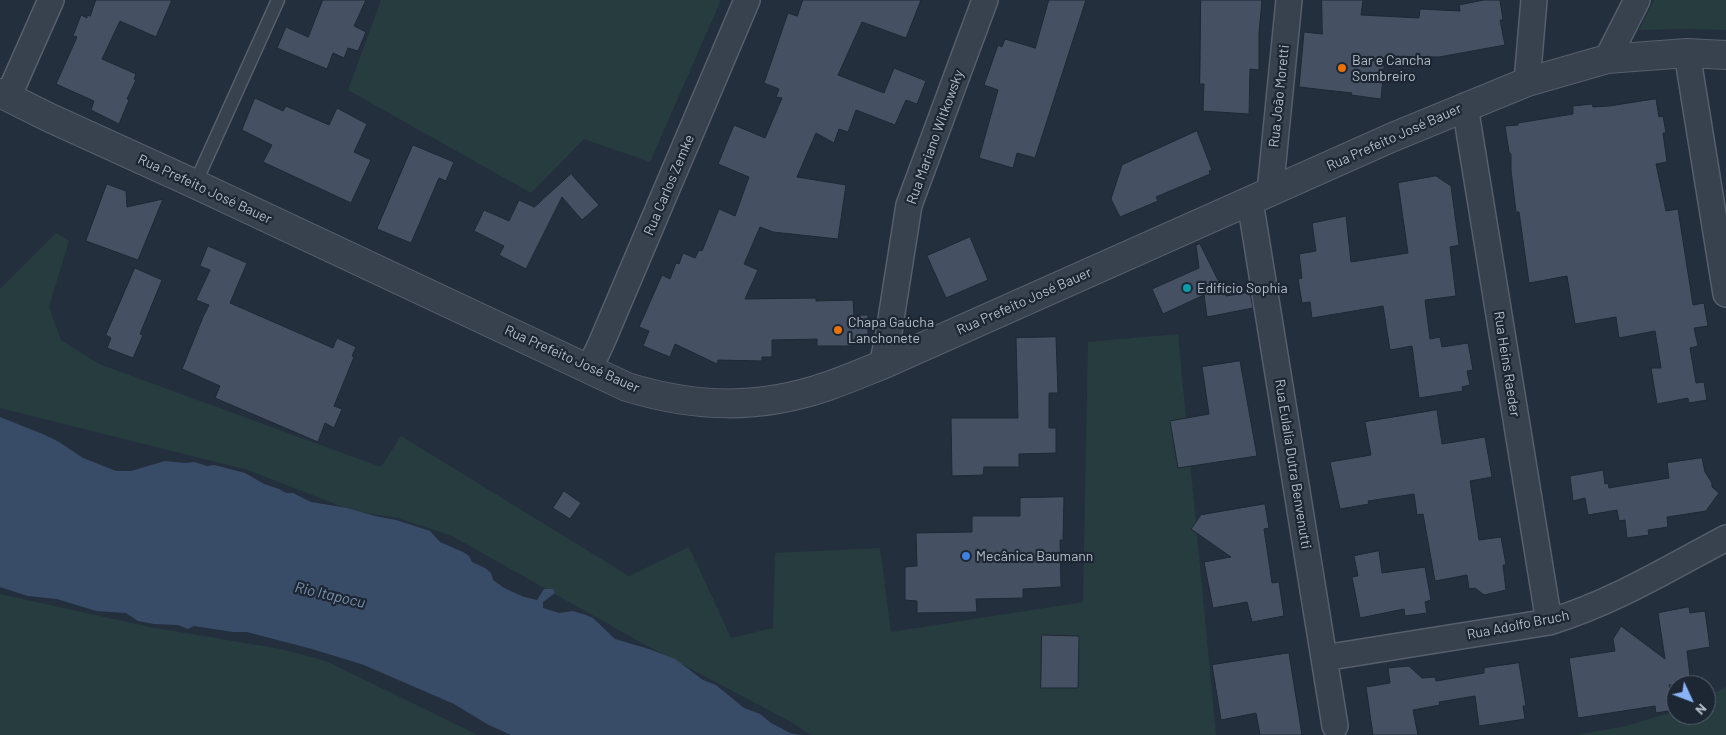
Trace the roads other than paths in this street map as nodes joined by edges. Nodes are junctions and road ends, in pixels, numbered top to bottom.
1 (51, 0) edge
2 (278, 0) edge
3 (748, 0) edge
4 (985, 0) edge
5 (1289, 0) edge
6 (1534, 0) edge
7 (1637, 0) edge
8 (1687, 53) junction
9 (1726, 55) edge
10 (1607, 58) junction
11 (1526, 82) junction
12 (4, 95) edge
13 (1465, 106) junction
14 (195, 184) junction
15 (1260, 196) junction
16 (1726, 294) edge
17 (882, 365) junction
18 (589, 369) junction
19 (1726, 538) edge
20 (1549, 622) junction
21 (1324, 658) junction
22 (1336, 726) dead end

1 - 12 street
2 - 14 lane
3 - 18 street, Rua Carlos Zemke
4 - 17 street, Rua Mariano Witkowsky
5 - 15 street, Rua João Moretti
6 - 11 street
7 - 10 street
8 - 9 street, Rua Prefeito José Bauer
8 - 10 street, Rua Prefeito José Bauer
8 - 16 street
10 - 11 street, Rua Prefeito José Bauer
11 - 13 street, Rua Prefeito José Bauer
12 - 14 street, Rua Prefeito José Bauer
13 - 15 street, Rua Prefeito José Bauer
13 - 20 street, Rua Heins Raeder
14 - 18 street, Rua Prefeito José Bauer
15 - 17 street, Rua Prefeito José Bauer
15 - 21 street, Rua Eulalia Dutra Benvenutti
17 - 18 street, Rua Prefeito José Bauer
19 - 20 street, Rua Adolfo Bruch
20 - 21 street, Rua Adolfo Bruch
21 - 22 street, Rua Eulalia Dutra Benvenutti

